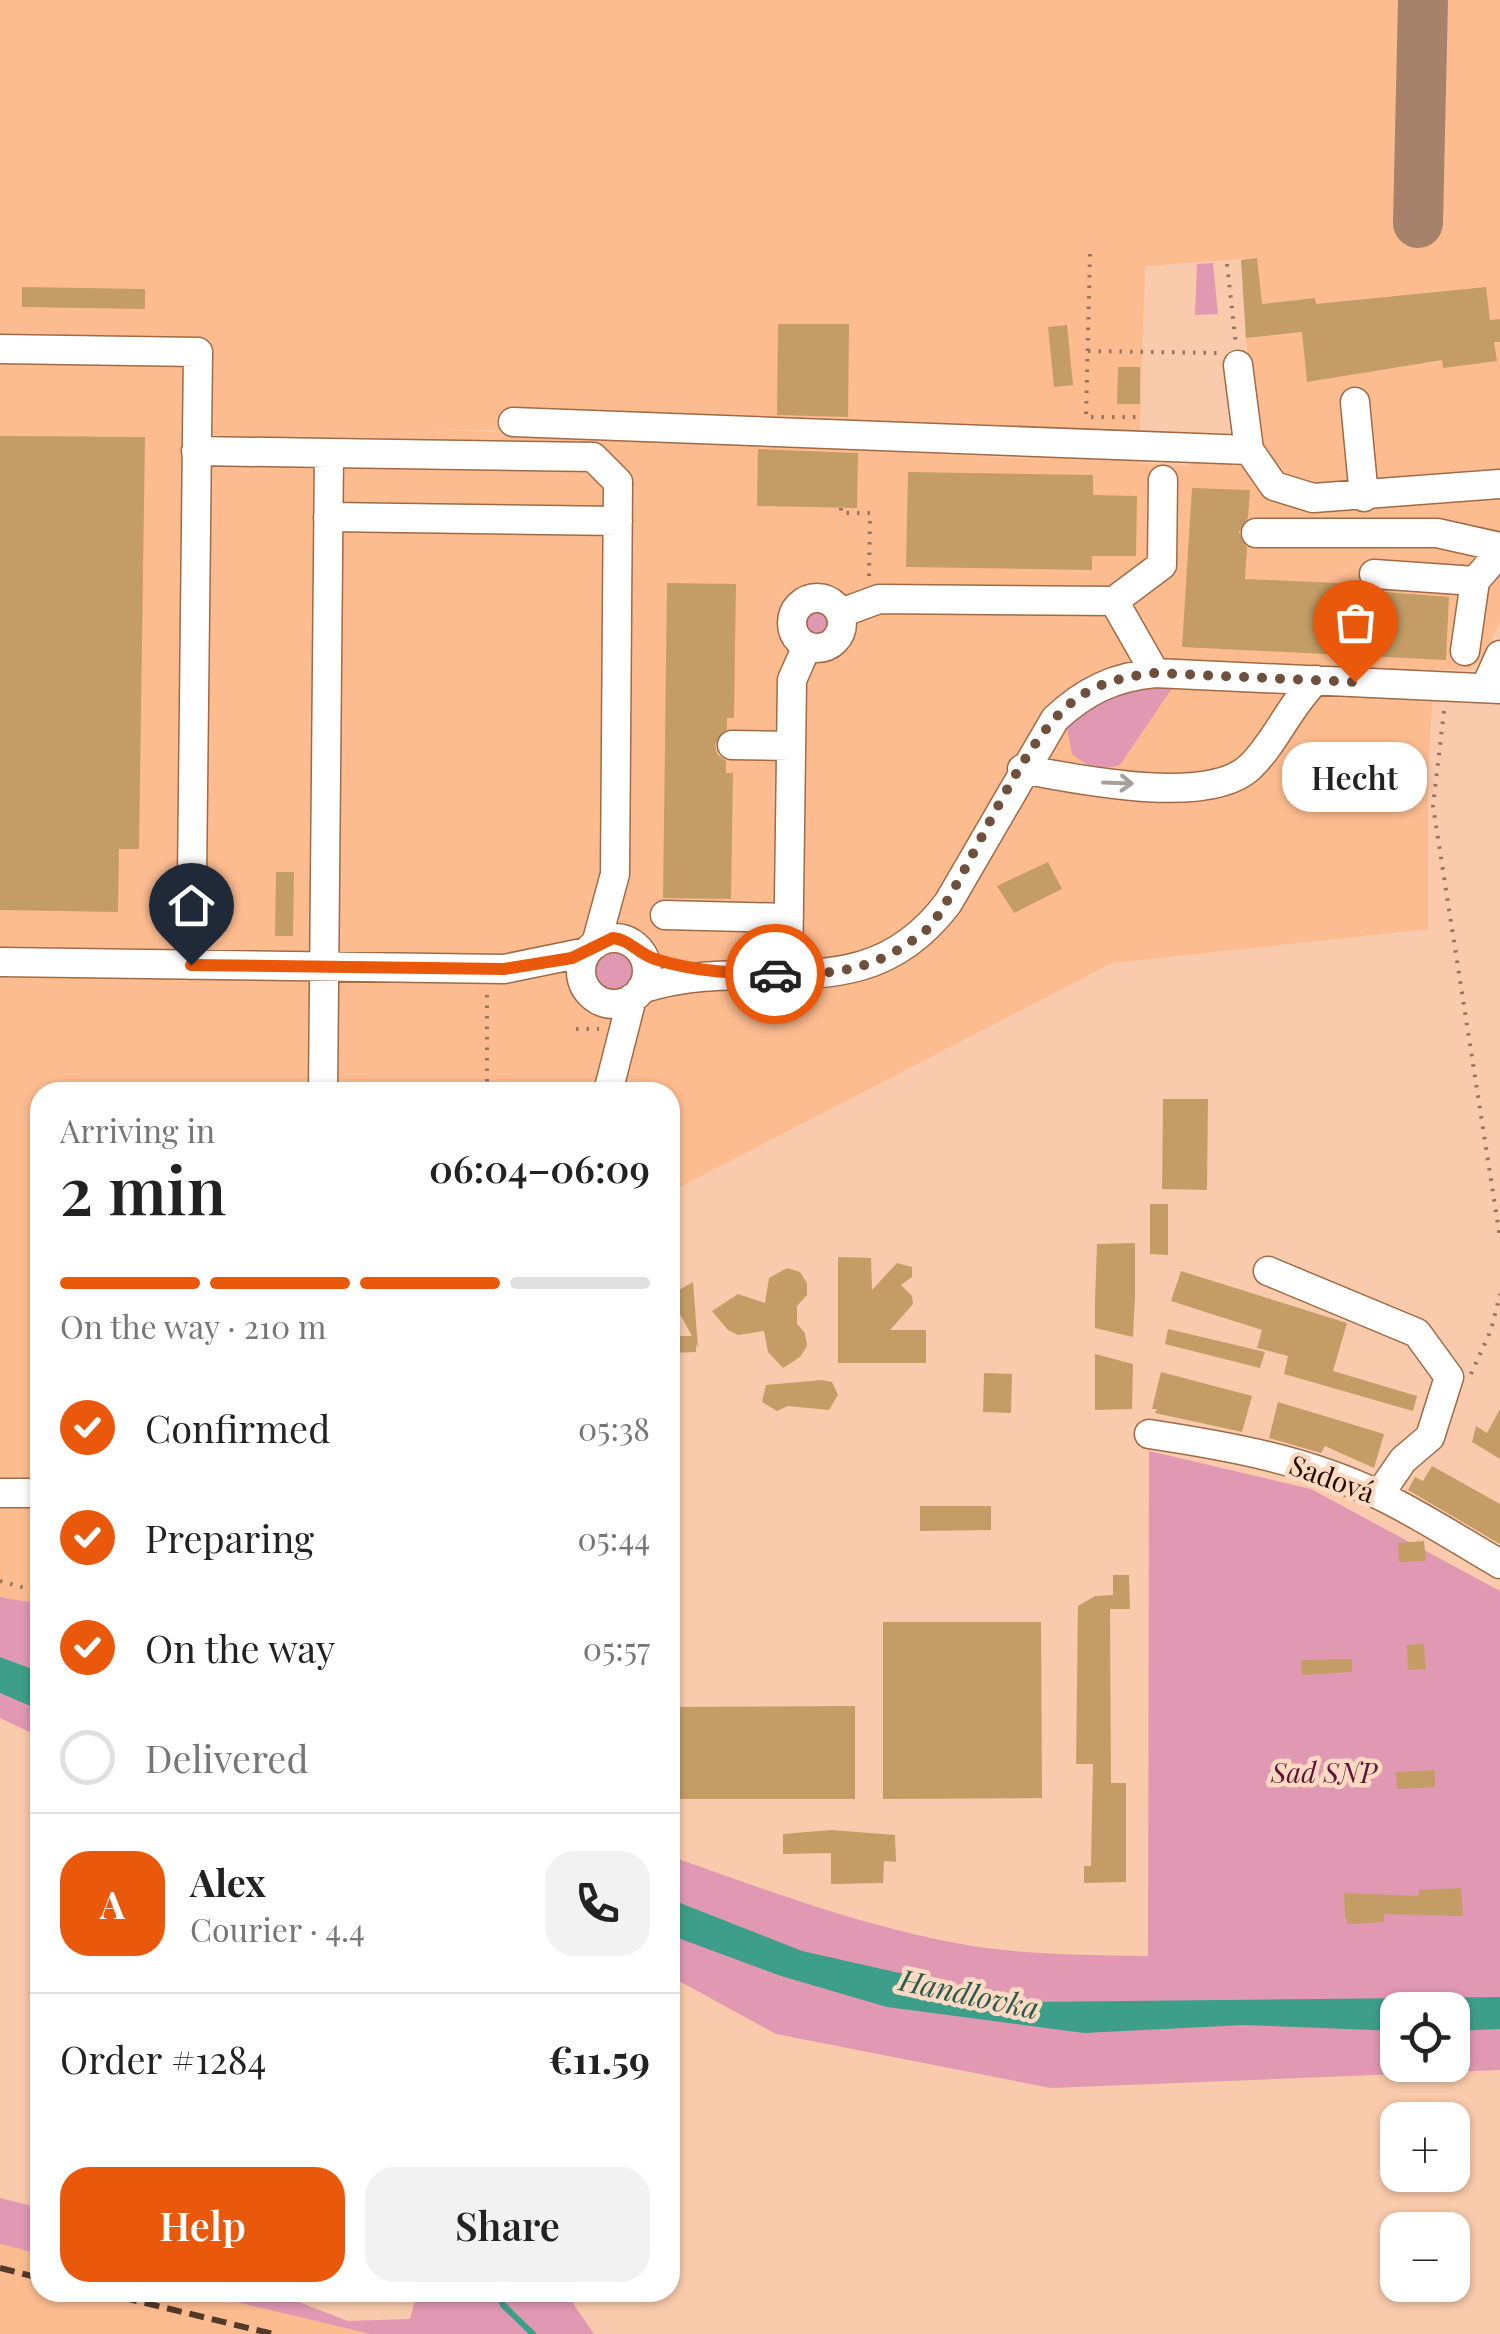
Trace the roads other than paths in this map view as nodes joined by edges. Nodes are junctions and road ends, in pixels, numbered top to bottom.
1 (0, 349) edge
2 (1238, 359) road end
3 (1355, 402) dead end
4 (514, 422) dead end
5 (1250, 450) junction
6 (196, 451) junction
7 (328, 454) junction
8 (1162, 480) dead end
9 (1500, 484) edge
10 (1364, 496) junction
11 (328, 517) junction
12 (618, 520) junction
13 (1256, 533) dead end
14 (1500, 549) edge
15 (1374, 574) dead end
16 (1475, 581) junction
17 (1114, 601) junction
18 (841, 613) junction
19 (807, 646) junction
20 (1465, 651) dead end
21 (1500, 655) edge
22 (1155, 673) junction
23 (1316, 680) junction
24 (1493, 688) edge
25 (732, 745) dead end
26 (791, 746) junction
27 (1022, 769) junction
28 (615, 874) junction
29 (665, 916) dead end
30 (788, 918) junction
31 (592, 948) junction
32 (639, 950) junction
33 (0, 962) edge
34 (191, 965) junction
35 (324, 966) junction
36 (710, 973) junction
37 (788, 974) junction
38 (496, 975) junction
39 (589, 991) junction
40 (637, 994) junction
41 (322, 1082) edge
42 (608, 1082) edge
43 (612, 1082) edge
44 (1268, 1271) dead end
45 (1149, 1434) dead end
46 (0, 1492) edge
47 (30, 1493) edge
48 (1379, 1495) junction
49 (1500, 1564) edge

1 - 6 street
2 - 5 street
3 - 10 street
4 - 5 street
5 - 10 street
6 - 7 street
6 - 34 street
7 - 11 street
7 - 12 street
8 - 17 street
9 - 10 street
11 - 12 street
11 - 35 street
12 - 28 street
13 - 14 street
14 - 16 street
15 - 16 street
16 - 20 street
17 - 18 street
17 - 22 street
18 - 19 street
18 - 19 street
19 - 26 street
21 - 24 street
22 - 23 street
22 - 27 street
23 - 24 street
27 -> 23 street
25 - 26 street
26 - 30 street
27 - 37 street
28 - 31 street
28 - 32 street
29 - 30 street
30 - 37 street
31 - 32 street
31 - 38 street
31 - 39 street
32 - 36 street
32 - 40 street
33 - 34 street
34 - 35 street
35 - 38 street
35 - 41 street
36 - 37 street
36 - 40 street
38 - 39 street
39 - 40 street
39 - 42 street
40 - 43 street
44 - 48 street
45 - 48 street, Sadová
46 - 47 street
48 - 49 street, Sadová

